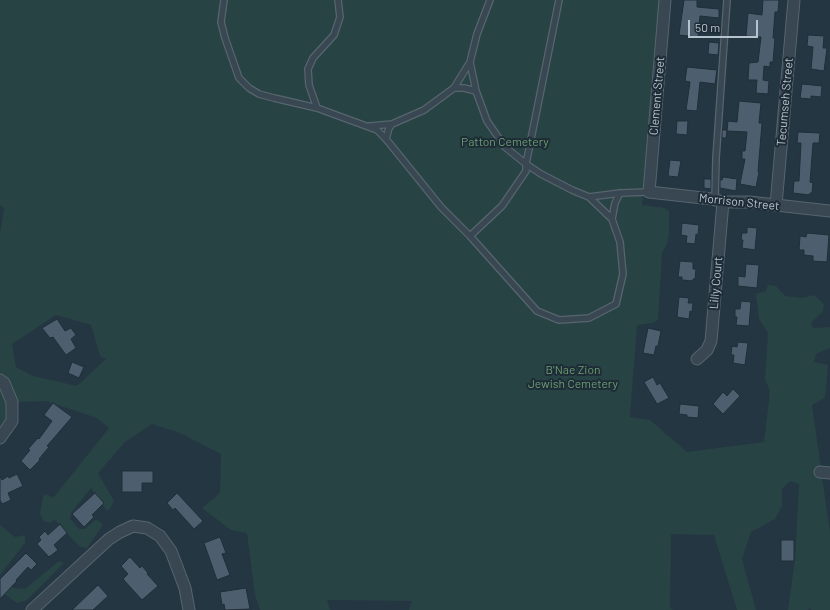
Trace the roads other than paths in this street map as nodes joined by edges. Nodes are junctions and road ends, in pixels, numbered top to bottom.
1 (224, 0) edge
2 (338, 0) edge
3 (490, 0) edge
4 (559, 0) edge
5 (665, 0) edge
6 (727, 0) edge
7 (794, 0) edge
8 (470, 62) junction
9 (454, 88) junction
10 (476, 91) junction
11 (317, 108) junction
12 (392, 124) junction
13 (367, 126) junction
14 (386, 139) junction
15 (526, 164) junction
16 (648, 192) junction
17 (620, 193) junction
18 (589, 197) junction
19 (719, 201) junction
20 (776, 205) junction
21 (830, 211) edge
22 (612, 218) junction
23 (470, 236) junction
24 (697, 359) dead end
25 (0, 380) edge
26 (0, 438) edge
27 (32, 610) edge
28 (189, 610) edge

1 - 11 lane
2 - 11 lane
3 - 8 lane
4 - 15 lane
5 - 16 street, Clement Street
6 - 19 lane
7 - 20 street, Tecumseh Street
8 - 9 lane
8 - 10 lane
9 - 10 lane
9 - 12 lane
10 - 15 lane
11 - 13 lane
12 - 13 lane
12 - 14 lane
13 - 14 lane
14 - 23 lane
15 - 18 lane
15 - 23 lane
16 - 17 lane
16 - 19 street, Morrison Street
17 - 18 lane
17 - 22 lane
18 - 22 lane
19 - 20 street, Morrison Street
19 - 24 street, Lilly Court
20 - 21 street, Morrison Street
22 - 23 lane
25 - 26 street
27 - 28 street

